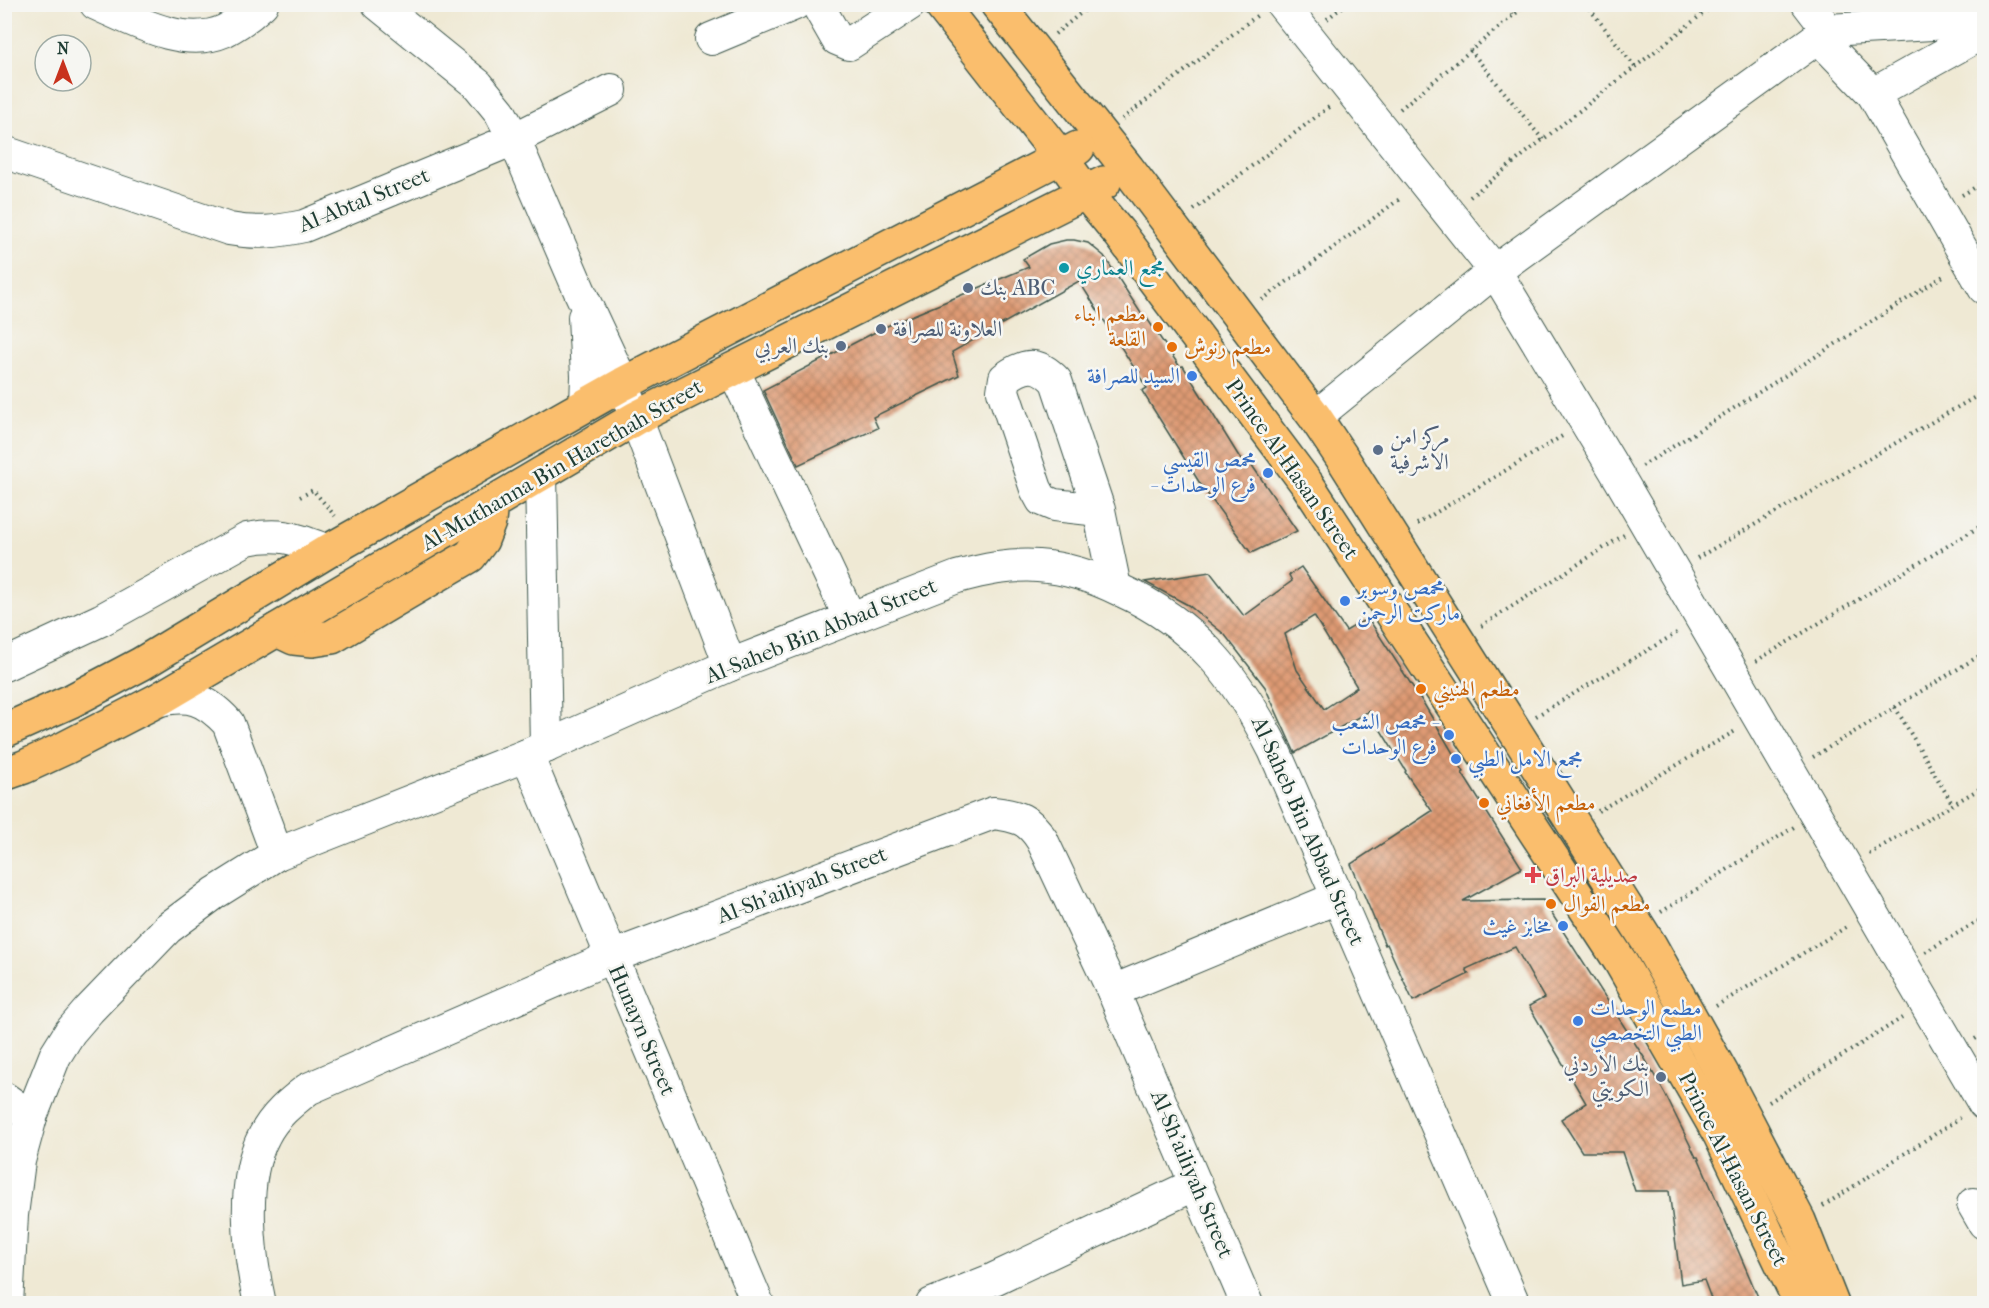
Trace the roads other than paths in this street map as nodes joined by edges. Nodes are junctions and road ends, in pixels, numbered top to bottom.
1 (96, 4) edge
2 (262, 4) edge
3 (378, 4) edge
4 (795, 4) edge
5 (817, 4) edge
6 (910, 4) edge
7 (940, 4) edge
8 (997, 4) edge
9 (1808, 4) edge
10 (1272, 8) edge
11 (1984, 21) edge
12 (1984, 32) edge
13 (1823, 34) junction
14 (711, 39) dead end
15 (610, 90) dead end
16 (1873, 94) junction
17 (1017, 102) junction
18 (1101, 135) junction
19 (514, 139) junction
20 (4, 152) edge
21 (1061, 158) junction
22 (1128, 169) junction
23 (1010, 182) junction
24 (1086, 193) junction
25 (1034, 218) junction
26 (1120, 234) junction
27 (1495, 271) junction
28 (1984, 288) edge
29 (580, 292) junction
30 (734, 369) junction
31 (623, 384) junction
32 (586, 404) junction
33 (1315, 417) junction
34 (636, 418) junction
35 (1343, 459) junction
36 (541, 474) junction
37 (1307, 484) junction
38 (1099, 510) dead end
39 (328, 551) junction
40 (1115, 587) junction
41 (850, 618) junction
42 (4, 665) edge
43 (730, 665) junction
44 (156, 701) junction
45 (4, 731) edge
46 (537, 751) junction
47 (4, 774) edge
48 (277, 854) junction
49 (1339, 897) junction
50 (611, 957) junction
51 (1113, 991) junction
52 (4, 1098) edge
53 (1984, 1103) edge
54 (31, 1117) junction
55 (1196, 1184) junction
56 (999, 1291) edge
57 (8, 1304) edge
58 (260, 1304) edge
59 (758, 1304) edge
60 (932, 1304) edge
61 (1247, 1304) edge
62 (1514, 1304) edge
63 (1801, 1304) edge
64 (1832, 1304) edge

1 - 2 street
3 - 19 street
4 - 14 street
5 - 6 street
7 - 17 highway, Prince Al-Hasan Street
8 - 18 highway, Prince Al-Hasan Street
9 - 13 street
10 - 27 street
11 - 13 street
12 - 16 street
13 - 16 street
13 - 27 street
15 - 19 street, Al-Abtal Street
16 - 28 street
17 - 21 highway, Prince Al-Hasan Street
17 - 23 highway
18 - 21 highway, Al-Muthanna Bin Harethah Street
18 - 22 highway, Prince Al-Hasan Street
19 - 20 street, Al-Abtal Street
19 - 29 street
21 - 23 highway, Al-Muthanna Bin Harethah Street
21 - 24 highway, Prince Al-Hasan Street
22 - 24 highway, Al-Muthanna Bin Harethah Street
22 - 33 highway, Prince Al-Hasan Street
23 - 31 highway, Al-Muthanna Bin Harethah Street
24 - 25 highway, Al-Muthanna Bin Harethah Street
24 - 26 highway, Prince Al-Hasan Street
25 - 26 highway
25 - 30 highway, Al-Muthanna Bin Harethah Street
26 - 37 highway, Prince Al-Hasan Street
27 - 33 street
27 - 53 street
29 - 31 street
29 - 32 street
30 - 34 highway, Al-Muthanna Bin Harethah Street
30 - 41 street
31 - 32 highway, Al-Muthanna Bin Harethah Street
31 - 34 street
32 - 39 highway, Al-Muthanna Bin Harethah Street
33 - 35 highway, Prince Al-Hasan Street
34 - 36 highway, Al-Muthanna Bin Harethah Street
34 - 43 street
35 - 37 highway
35 - 64 highway, Prince Al-Hasan Street
36 - 44 highway, Al-Muthanna Bin Harethah Street
36 - 46 street
37 - 63 highway, Prince Al-Hasan Street
38 - 40 street
39 - 42 street
39 - 45 highway, Al-Muthanna Bin Harethah Street
40 - 41 street, Al-Saheb Bin Abbad Street
40 - 49 street, Al-Saheb Bin Abbad Street
41 - 43 street, Al-Saheb Bin Abbad Street
43 - 46 street, Al-Saheb Bin Abbad Street
44 - 47 highway, Al-Muthanna Bin Harethah Street
44 - 48 street
46 - 48 street, Al-Saheb Bin Abbad Street
46 - 50 street, Hunayn Street
48 - 54 street, Al-Saheb Bin Abbad Street
49 - 51 street
49 - 62 street, Al-Saheb Bin Abbad Street
50 - 51 street, Al-Sh'ailiyah Street
50 - 58 street, Al-Sh'ailiyah Street
50 - 59 street, Hunayn Street
51 - 55 street, Al-Sh'ailiyah Street
52 - 54 street
54 - 57 street, Al-Saheb Bin Abbad Street
55 - 56 street
55 - 61 street, Al-Sh'ailiyah Street
56 - 60 street

